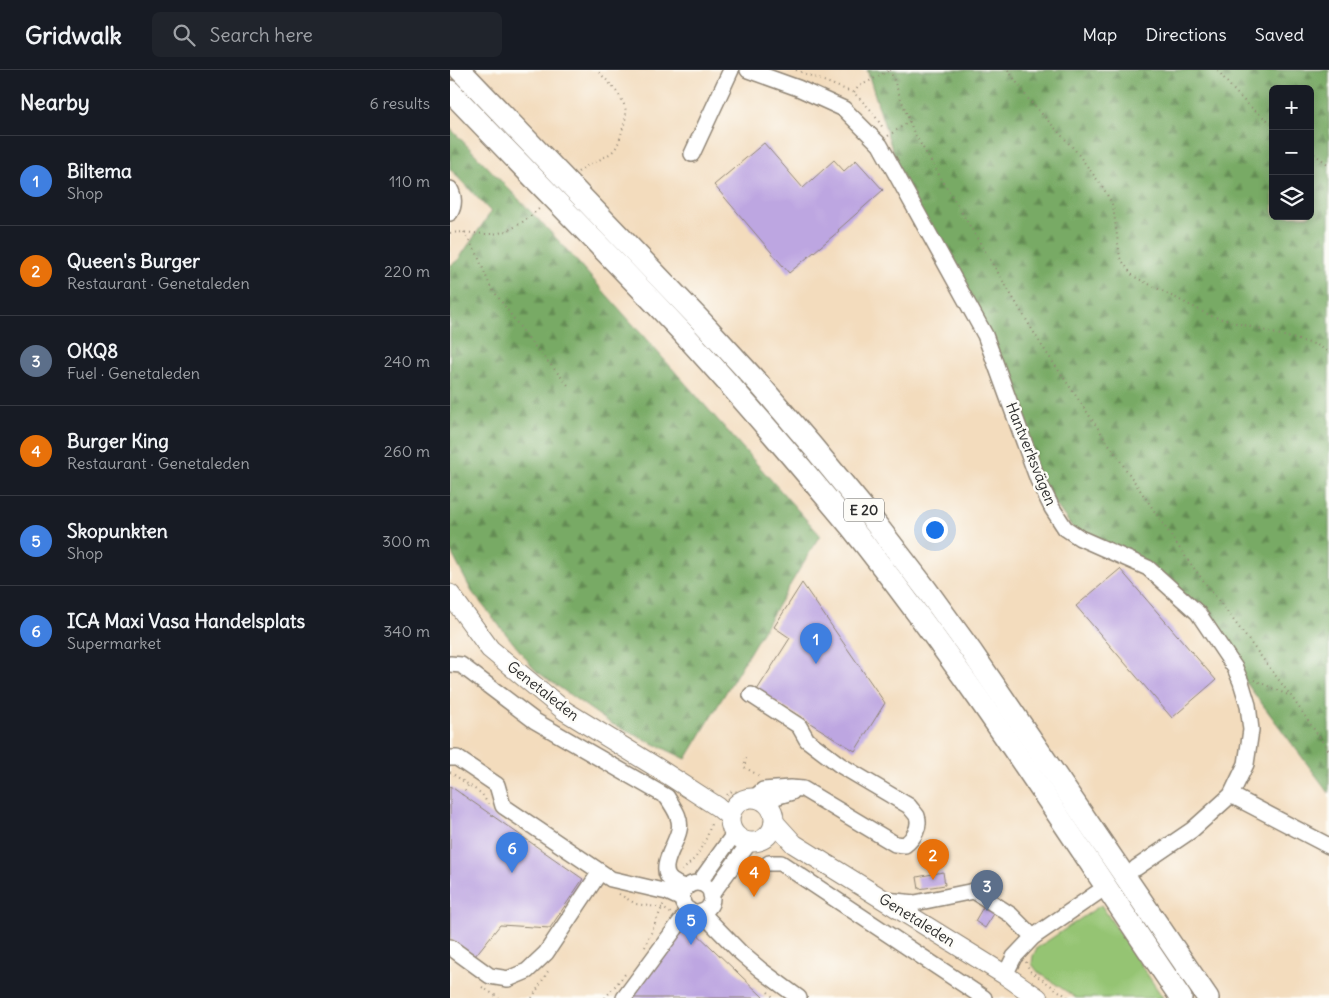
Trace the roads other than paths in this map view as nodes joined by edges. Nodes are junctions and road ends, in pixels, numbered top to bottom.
1 (460, 70) edge
2 (731, 70) edge
3 (748, 70) edge
4 (450, 91) edge
5 (692, 154) dead end
6 (450, 189) edge
7 (450, 213) edge
8 (450, 594) edge
9 (450, 664) edge
10 (751, 695) dead end
11 (450, 758) edge
12 (1231, 795) junction
13 (752, 820) junction
14 (1329, 846) edge
15 (769, 863) dead end
16 (1136, 868) dead end
17 (600, 872) junction
18 (1097, 893) dead end
19 (697, 899) junction
20 (884, 900) junction
21 (1033, 938) junction
22 (450, 948) edge
23 (1005, 975) junction
24 (624, 998) edge
25 (799, 998) edge
26 (984, 998) edge
27 (1038, 998) edge
28 (1180, 998) edge
29 (1208, 998) edge

1 - 29 highway, E 20
2 - 5 street
3 - 12 street, Hantverksvägen
4 - 28 highway, E 20
6 - 7 street
8 - 13 main road, Genetaleden
9 - 19 street
10 - 13 street
11 - 17 street
12 - 14 street
12 - 16 street, Hantverksvägen
13 - 19 street
13 - 20 main road, Genetaleden
15 - 26 street
17 - 19 street
17 - 22 street
18 - 21 street
19 - 24 street
19 - 25 street
20 - 21 street
20 - 23 main road, Genetaleden
21 - 23 street
23 - 27 main road, Genetaleden

